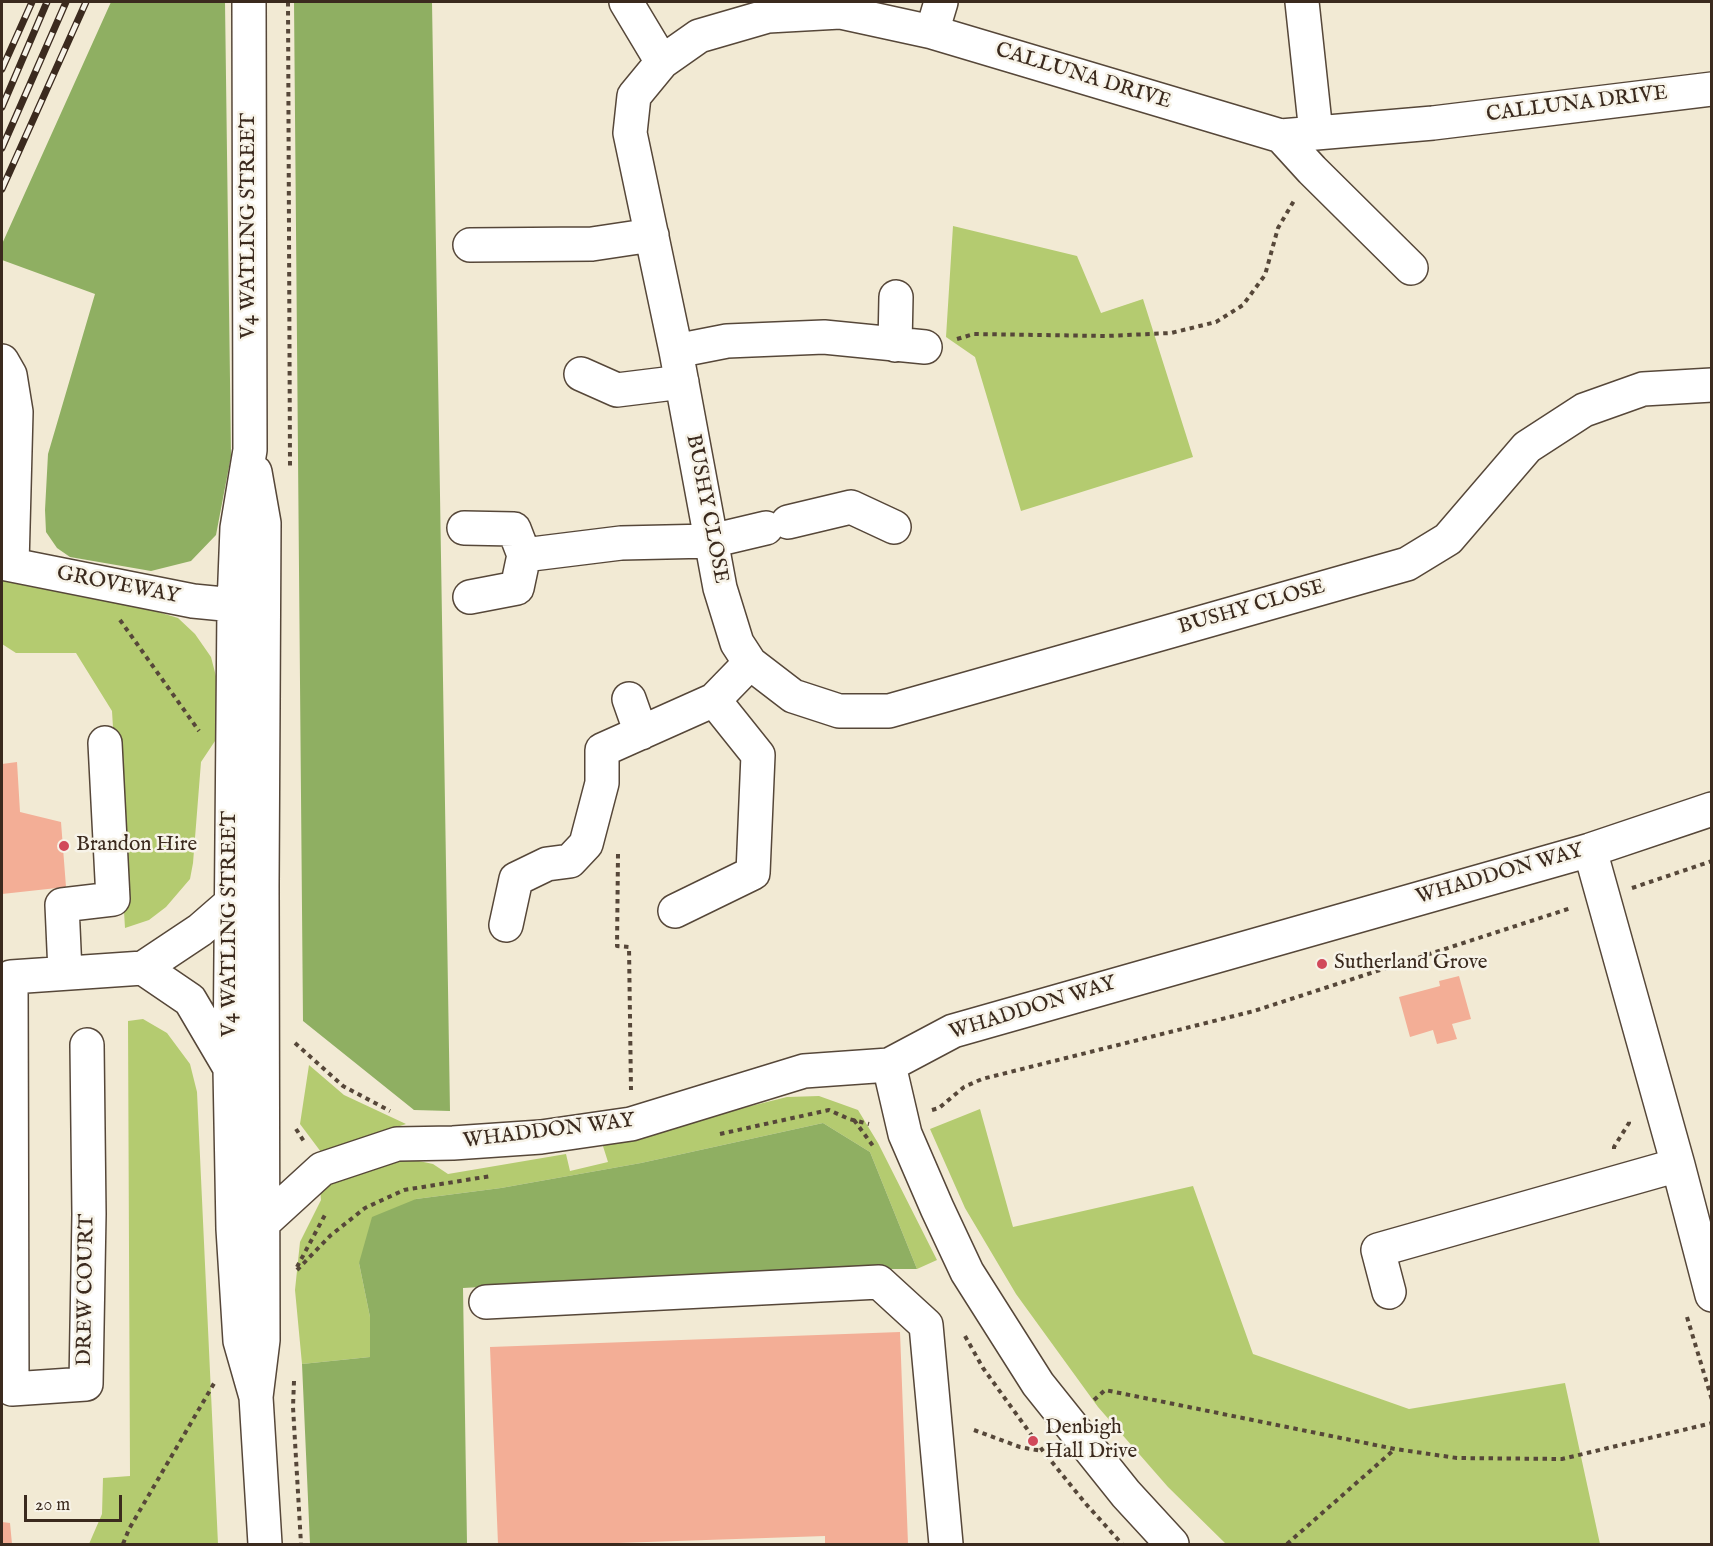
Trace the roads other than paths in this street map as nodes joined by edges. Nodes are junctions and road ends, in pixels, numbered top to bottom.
1 (249, 2) edge
2 (626, 2) edge
3 (1302, 2) edge
4 (768, 9) edge
5 (936, 17) edge
6 (662, 62) junction
7 (1712, 89) edge
8 (1316, 133) junction
9 (1281, 136) junction
10 (653, 241) junction
11 (470, 245) dead end
12 (1411, 268) dead end
13 (896, 297) dead end
14 (676, 351) junction
15 (2, 362) edge
16 (581, 374) dead end
17 (682, 382) junction
18 (1712, 385) edge
19 (250, 450) junction
20 (894, 527) dead end
21 (464, 528) dead end
22 (711, 541) junction
23 (524, 555) junction
24 (7, 564) edge
25 (470, 597) dead end
26 (234, 605) junction
27 (750, 663) junction
28 (629, 699) dead end
29 (714, 700) junction
30 (640, 733) junction
31 (105, 743) dead end
32 (1712, 809) edge
33 (1590, 849) junction
34 (231, 903) junction
35 (675, 911) dead end
36 (506, 925) dead end
37 (142, 968) junction
38 (65, 972) junction
39 (87, 1044) dead end
40 (890, 1065) junction
41 (230, 1069) junction
42 (1678, 1165) junction
43 (263, 1222) junction
44 (1389, 1292) dead end
45 (1712, 1295) edge
46 (486, 1302) dead end
47 (256, 1397) junction
48 (265, 1545) edge
49 (946, 1545) edge
50 (1172, 1545) edge

1 - 19 street, V4 WATLING STREET
2 - 6 street
3 - 8 street
4 - 5 street, CALLUNA DRIVE
4 - 6 street, CALLUNA DRIVE
5 - 9 street, CALLUNA DRIVE
6 - 10 street, CALLUNA DRIVE
7 - 8 street, CALLUNA DRIVE
8 - 9 street, CALLUNA DRIVE
9 - 12 street
10 - 11 street
10 - 14 street, BUSHY CLOSE
13 - 14 street
14 - 17 street, BUSHY CLOSE
15 - 24 street
16 - 17 street
17 - 22 street, BUSHY CLOSE
18 - 27 street, BUSHY CLOSE
19 - 26 street, V4 WATLING STREET
19 - 43 street, V4 WATLING STREET
20 - 22 street
21 - 23 street
22 - 23 street
22 - 27 street, BUSHY CLOSE
23 - 25 street
24 - 26 street, GROVEWAY
26 - 34 street, V4 WATLING STREET
27 - 29 street
28 - 30 street
29 - 30 street
29 - 35 street
30 - 36 street
31 - 38 street
32 - 33 street, WHADDON WAY
33 - 40 street, WHADDON WAY
33 - 42 street
34 - 37 street
34 - 41 street, V4 WATLING STREET
37 - 38 street, DREW COURT
37 - 41 street
38 - 39 street, DREW COURT
40 - 43 street, WHADDON WAY
40 - 50 street
41 - 47 street, V4 WATLING STREET
42 - 44 street
42 - 45 street
43 - 47 street, V4 WATLING STREET
46 - 49 street
47 - 48 street, V4 WATLING STREET

